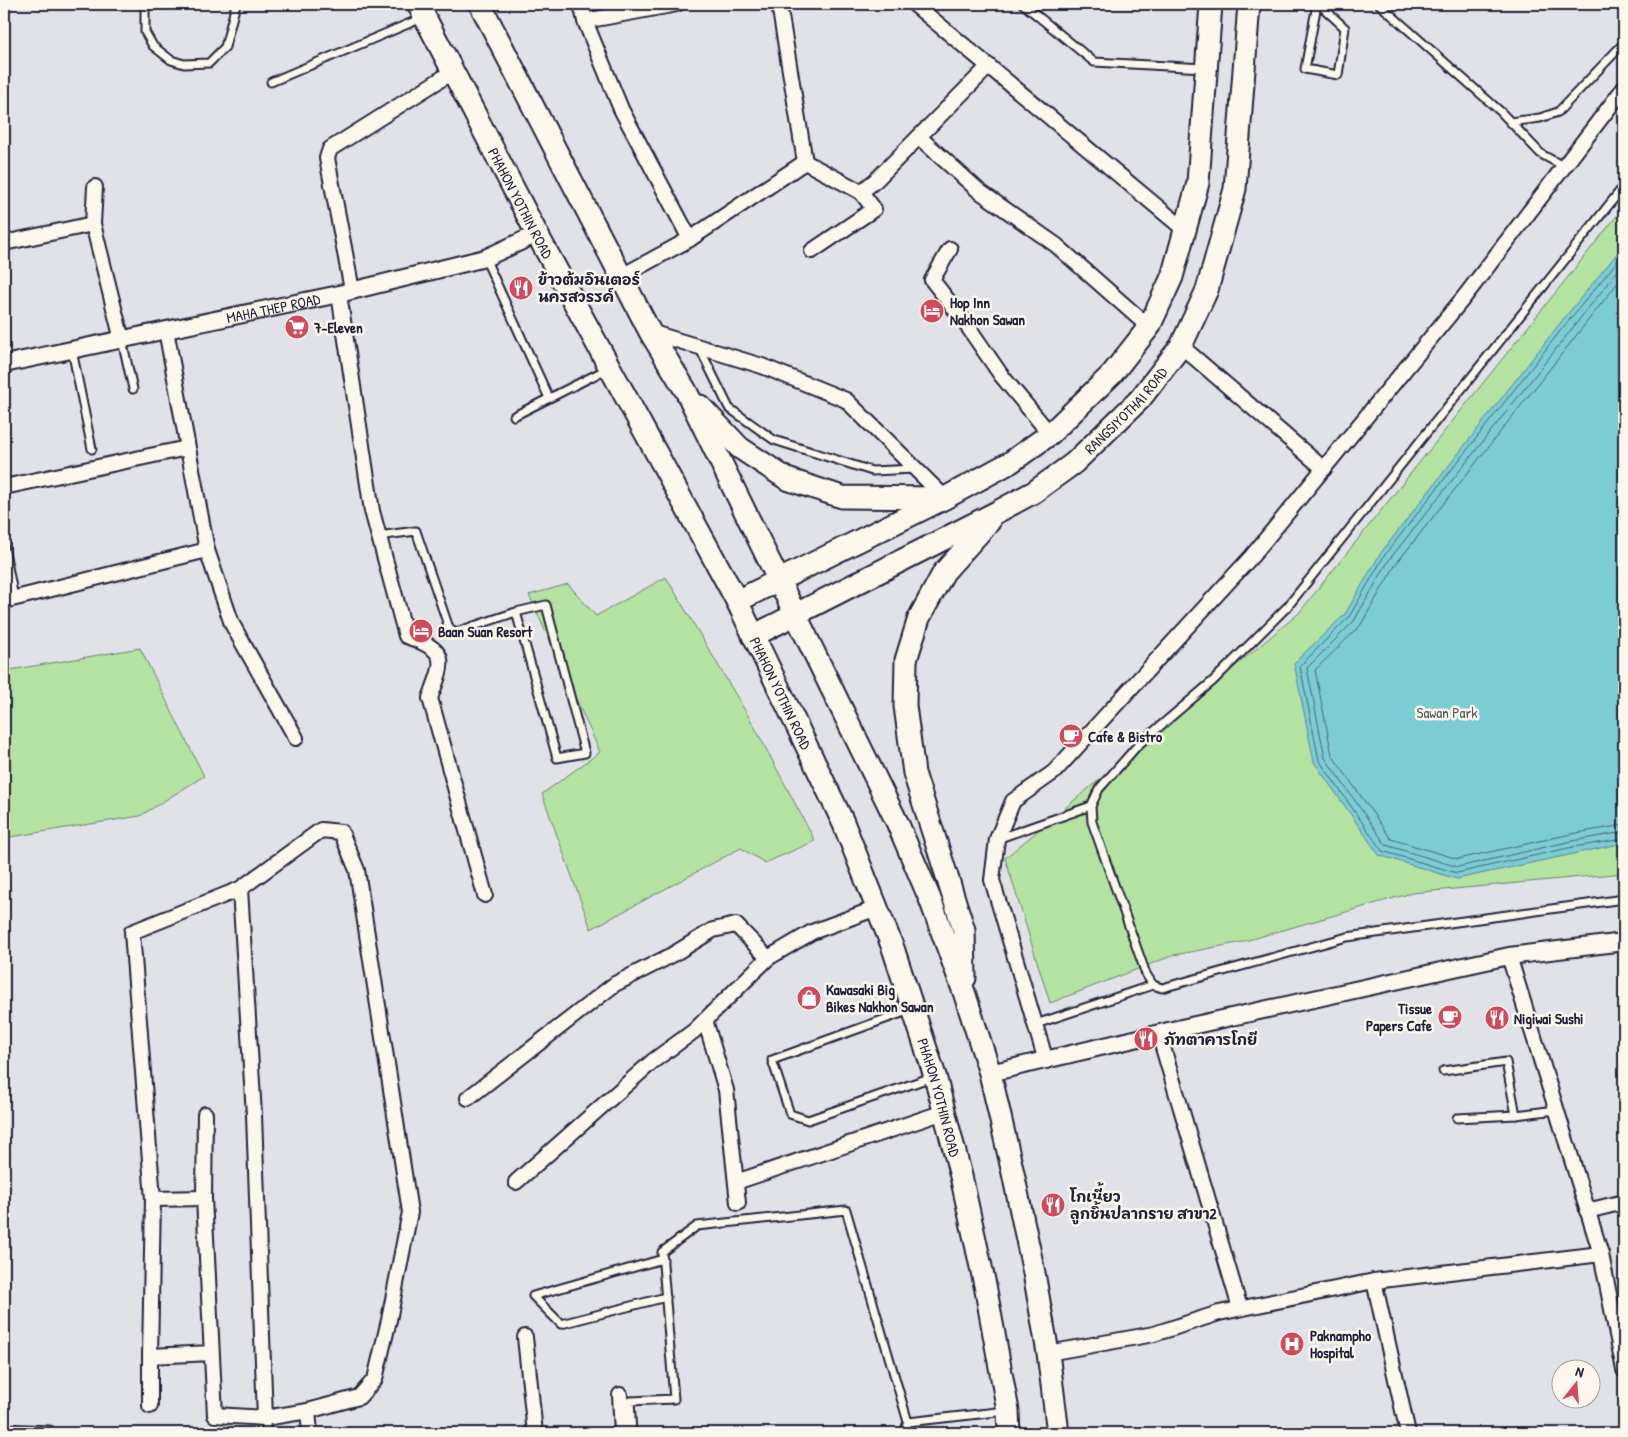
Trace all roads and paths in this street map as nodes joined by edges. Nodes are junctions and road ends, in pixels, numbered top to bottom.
1 (144, 4) edge
2 (236, 4) edge
3 (480, 4) edge
4 (581, 4) edge
5 (676, 4) edge
6 (779, 4) edge
7 (914, 4) edge
8 (1023, 4) edge
9 (1211, 4) edge
10 (1249, 4) edge
11 (1318, 4) edge
12 (1379, 4) edge
13 (422, 10) edge
14 (585, 21) junction
15 (1624, 43) edge
16 (989, 66) junction
17 (1206, 69) junction
18 (454, 71) junction
19 (270, 82) dead end
20 (1624, 88) edge
21 (1510, 122) junction
22 (919, 137) junction
23 (805, 162) junction
24 (1563, 166) junction
25 (1624, 186) edge
26 (95, 187) dead end
27 (861, 192) junction
28 (93, 224) junction
29 (1185, 230) junction
30 (537, 234) junction
31 (690, 239) junction
32 (4, 243) edge
33 (950, 249) dead end
34 (812, 251) dead end
35 (485, 258) junction
36 (622, 276) junction
37 (346, 292) junction
38 (1149, 327) junction
39 (166, 330) junction
40 (650, 332) junction
41 (122, 340) junction
42 (1181, 346) junction
43 (699, 347) junction
44 (72, 350) junction
45 (4, 364) edge
46 (610, 368) junction
47 (133, 389) dead end
48 (686, 391) junction
49 (549, 398) junction
50 (514, 416) dead end
51 (1050, 434) junction
52 (187, 448) junction
53 (92, 449) dead end
54 (915, 469) junction
55 (1324, 469) junction
56 (4, 487) edge
57 (945, 498) junction
58 (997, 512) junction
59 (378, 536) junction
60 (4, 546) edge
61 (207, 550) junction
62 (780, 580) junction
63 (9, 600) edge
64 (737, 601) junction
65 (516, 612) junction
66 (796, 615) junction
67 (753, 636) junction
68 (296, 738) dead end
69 (1091, 806) junction
70 (997, 839) junction
71 (240, 889) junction
72 (485, 895) dead end
73 (1624, 899) edge
74 (877, 908) junction
75 (1624, 942) edge
76 (1509, 956) junction
77 (768, 958) junction
78 (1153, 985) junction
79 (965, 995) junction
80 (913, 1009) junction
81 (705, 1020) junction
82 (1036, 1024) junction
83 (1159, 1034) junction
84 (1046, 1061) junction
85 (1443, 1071) dead end
86 (990, 1073) junction
87 (935, 1076) junction
88 (468, 1098) dead end
89 (1556, 1110) junction
90 (944, 1112) junction
91 (205, 1114) dead end
92 (1516, 1115) junction
93 (1457, 1118) dead end
94 (516, 1182) dead end
95 (736, 1182) junction
96 (204, 1198) junction
97 (153, 1199) junction
98 (1624, 1202) edge
99 (738, 1203) dead end
100 (1587, 1211) junction
101 (1601, 1254) junction
102 (663, 1259) junction
103 (1374, 1281) junction
104 (666, 1297) junction
105 (1240, 1308) junction
106 (526, 1337) dead end
107 (211, 1353) junction
108 (1048, 1353) junction
109 (150, 1356) junction
110 (1624, 1370) edge
111 (620, 1394) dead end
112 (150, 1406) dead end
113 (308, 1411) junction
114 (1008, 1411) junction
115 (265, 1418) junction
116 (908, 1422) junction
117 (4, 1428) edge
118 (50, 1433) edge
119 (267, 1433) edge
120 (310, 1433) edge
121 (535, 1433) edge
122 (622, 1433) edge
123 (632, 1433) edge
124 (904, 1433) edge
125 (1009, 1433) edge
126 (1058, 1433) edge
127 (1408, 1433) edge

1 - 2 lane
3 - 36 main road
4 - 14 street
5 - 14 street
6 - 23 street
7 - 16 street
8 - 17 lane
9 - 17 main road
10 - 42 main road, RANGSIYOTHAI ROAD
11 - 11 lane
12 - 21 lane
13 - 18 main road, PHAHON YOTHIN ROAD
13 - 19 lane
14 - 31 street
15 - 21 lane
16 - 22 street
16 - 29 street
17 - 29 main road
18 - 30 main road, PHAHON YOTHIN ROAD
18 - 37 street
20 - 24 street
21 - 24 lane
22 - 27 street
22 - 38 street
23 - 27 street
23 - 31 street
24 - 55 street
25 - 69 lane
26 - 28 street
27 - 34 street
28 - 32 street
28 - 41 street
29 - 38 main road
30 - 35 street, MAHA THEP ROAD
30 - 46 main road, PHAHON YOTHIN ROAD
31 - 36 street
33 - 51 street
35 - 37 street, MAHA THEP ROAD
35 - 49 lane
36 - 40 main road
37 - 39 street, MAHA THEP ROAD
37 - 59 street
38 - 51 main road
39 - 41 street, MAHA THEP ROAD
39 - 52 street
40 - 43 street
40 - 48 main road
41 - 44 street, MAHA THEP ROAD
41 - 47 lane
42 - 55 street
42 - 58 main road, RANGSIYOTHAI ROAD
43 - 54 street
43 - 54 lane
44 - 45 street, MAHA THEP ROAD
44 - 53 lane
46 - 49 lane
46 - 64 main road, PHAHON YOTHIN ROAD
48 - 57 main road
48 - 62 main road
49 - 50 lane
51 - 57 main road
52 - 56 street
52 - 61 street
54 - 57 street
55 - 70 street
57 - 62 main road
58 - 66 main road, RANGSIYOTHAI ROAD
58 - 79 main road
59 - 65 lane
59 - 72 street
60 - 63 lane
61 - 63 street
61 - 68 street
62 - 64 main road
62 - 66 main road
64 - 67 main road, PHAHON YOTHIN ROAD
65 - 65 lane
66 - 67 main road, RANGSIYOTHAI ROAD
66 - 79 main road
67 - 74 main road, PHAHON YOTHIN ROAD
69 - 70 lane
69 - 78 lane
70 - 82 street
71 - 97 street
71 - 113 street
71 - 115 street
73 - 78 lane
74 - 77 street
74 - 80 main road, PHAHON YOTHIN ROAD
75 - 76 street
76 - 83 street
76 - 89 street
77 - 81 street
77 - 88 street
78 - 82 lane
79 - 86 main road
80 - 87 main road, PHAHON YOTHIN ROAD
80 - 87 lane
81 - 94 street
81 - 95 street
82 - 84 street
83 - 84 street
83 - 105 street
84 - 86 street
85 - 92 lane
86 - 108 main road
87 - 90 main road, PHAHON YOTHIN ROAD
89 - 92 lane
89 - 100 street
90 - 95 street
90 - 114 main road, PHAHON YOTHIN ROAD
91 - 96 street
92 - 93 lane
95 - 99 street
96 - 97 street
96 - 107 street
97 - 109 street
98 - 100 street
100 - 101 street
101 - 103 street
101 - 110 street
102 - 104 lane
102 - 104 lane
102 - 116 lane
103 - 105 street
103 - 127 street
104 - 123 lane
105 - 108 street
106 - 121 street
107 - 109 street
107 - 115 street
108 - 126 main road
109 - 112 street
111 - 122 street
113 - 115 street
113 - 120 street
114 - 116 lane
114 - 125 main road, PHAHON YOTHIN ROAD
115 - 119 lane
116 - 124 lane
117 - 118 lane

